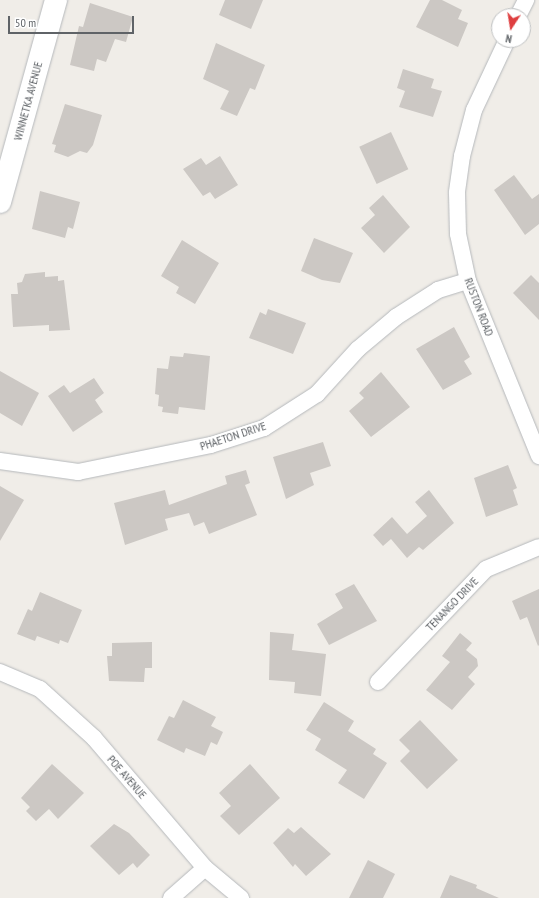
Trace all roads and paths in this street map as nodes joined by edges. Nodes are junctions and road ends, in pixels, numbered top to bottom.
1 (56, 0) edge
2 (503, 48) edge
3 (0, 202) edge
4 (468, 281) junction
5 (539, 456) edge
6 (0, 461) edge
7 (539, 547) edge
8 (0, 672) edge
9 (378, 682) dead end
10 (205, 868) junction
11 (171, 898) edge
12 (241, 898) edge

1 - 3 main road, WINNETKA AVENUE
2 - 4 street, RUSTON ROAD
4 - 5 street, RUSTON ROAD
4 - 6 street, PHAETON DRIVE
7 - 9 street, TENANGO DRIVE
8 - 10 street, POE AVENUE
10 - 11 street
10 - 12 street, POE AVENUE

